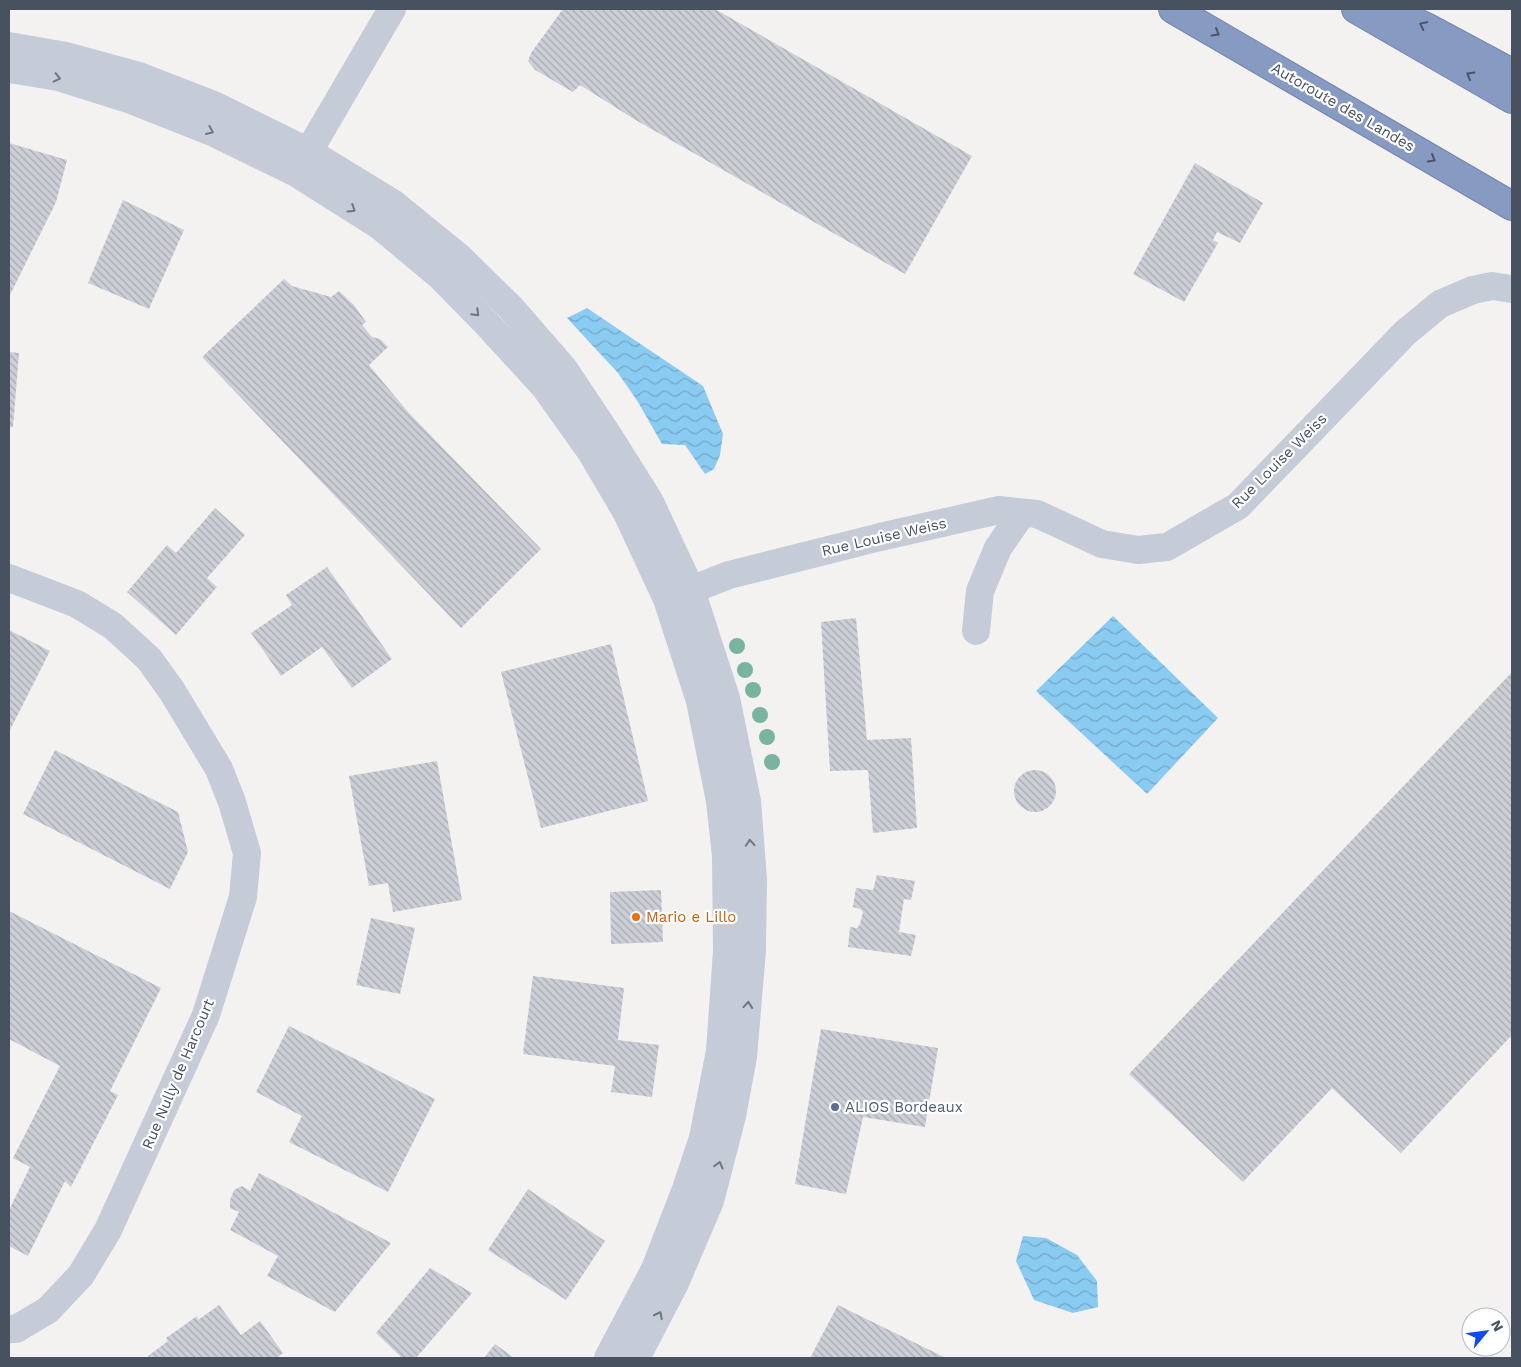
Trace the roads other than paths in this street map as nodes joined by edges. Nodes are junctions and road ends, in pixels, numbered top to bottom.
1 (392, 9) edge
2 (1173, 9) edge
3 (1356, 9) edge
4 (1388, 9) edge
5 (9, 46) edge
6 (9, 69) edge
7 (1512, 74) edge
8 (1512, 99) edge
9 (303, 163) junction
10 (1506, 202) edge
11 (1512, 289) edge
12 (1022, 513) junction
13 (9, 578) edge
14 (679, 594) junction
15 (976, 631) dead end
16 (9, 1329) edge
17 (608, 1358) edge
18 (636, 1358) edge

1 - 9 street
2 -> 10 highway, Autoroute des Landes
8 -> 3 highway
7 -> 4 highway
5 - 9 street
6 -> 9 street
9 - 14 street
11 - 12 street, Rue Louise Weiss
12 - 14 street, Rue Louise Weiss
12 - 15 street
13 - 16 street, Rue Nully de Harcourt
14 - 17 street
18 -> 14 street

